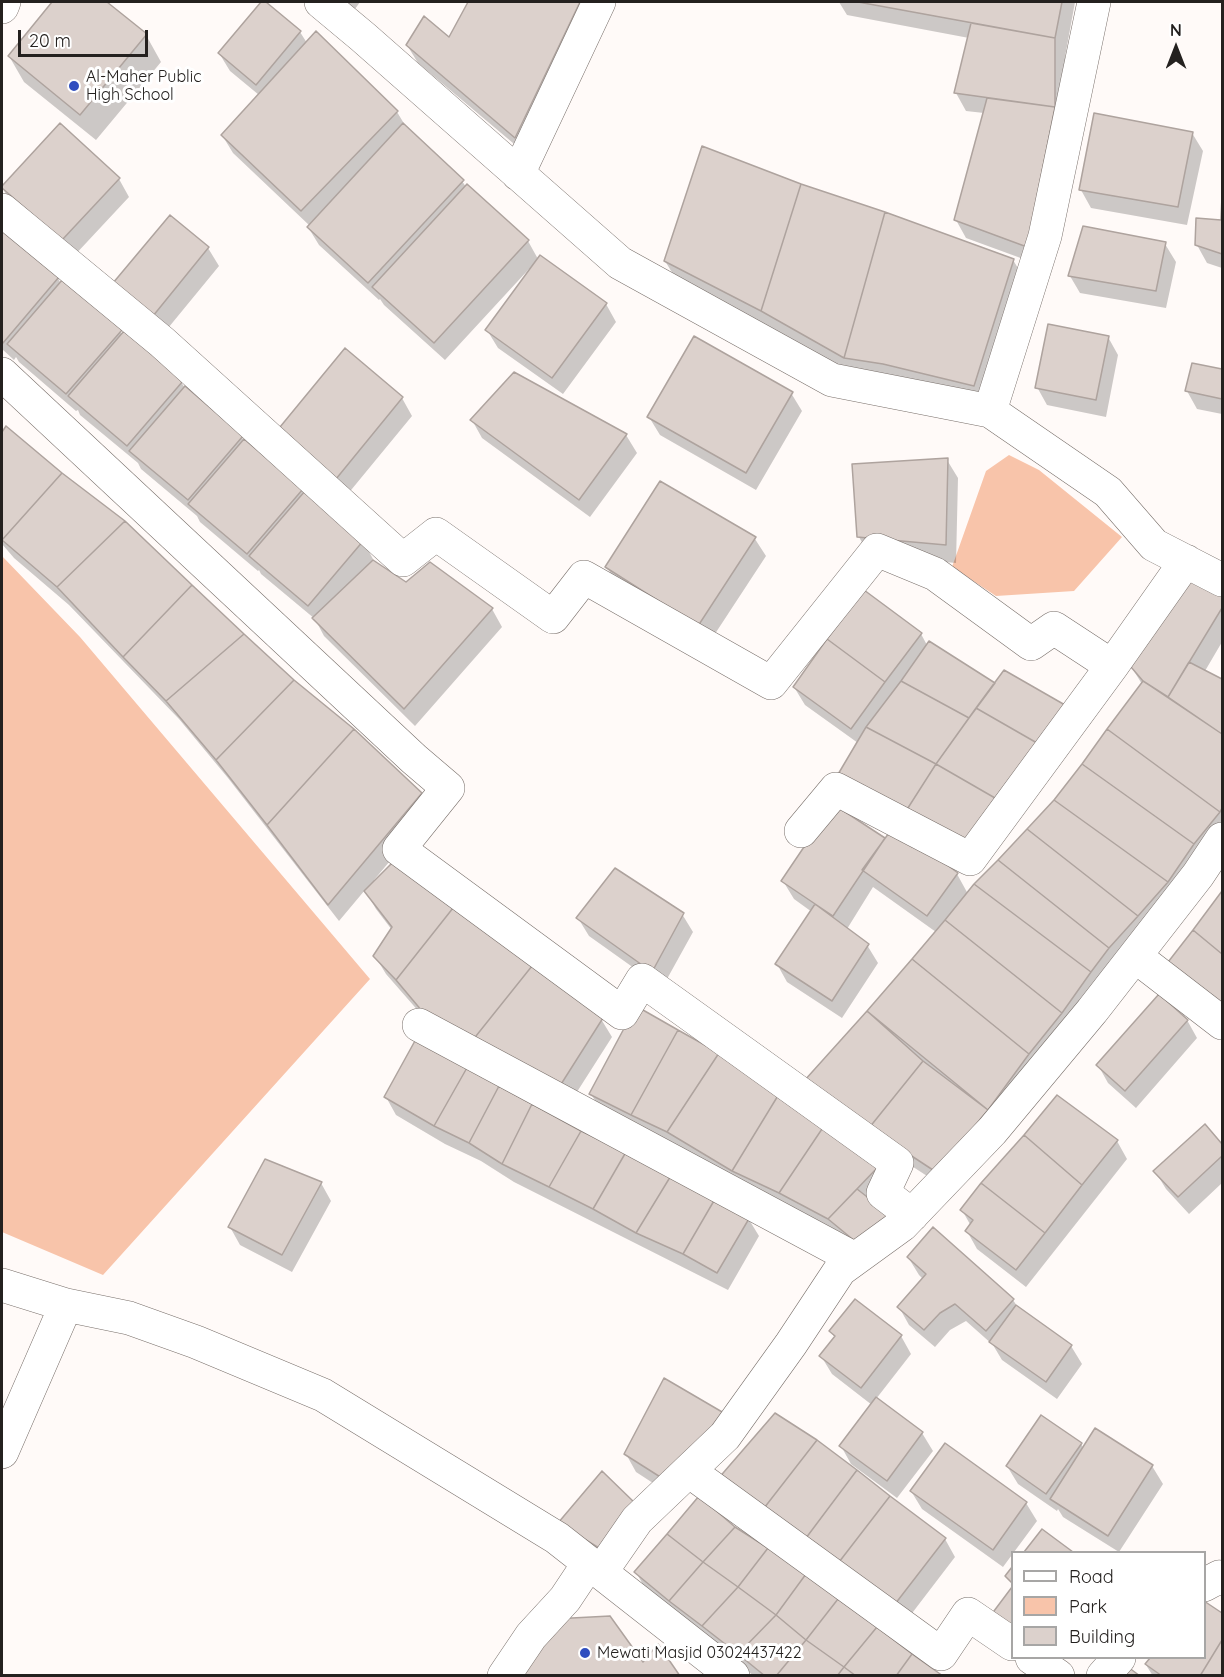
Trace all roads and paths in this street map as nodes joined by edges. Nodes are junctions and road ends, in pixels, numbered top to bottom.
1 (4, 2) edge
2 (321, 2) edge
3 (599, 2) edge
4 (1094, 2) edge
5 (2, 7) edge
6 (518, 174) junction
7 (2, 210) edge
8 (2, 374) edge
9 (990, 411) junction
10 (1186, 561) junction
11 (1222, 580) edge
12 (1112, 666) junction
13 (801, 831) dead end
14 (1222, 838) edge
15 (1135, 956) junction
16 (1222, 1023) edge
17 (419, 1025) dead end
18 (912, 1215) junction
19 (855, 1259) junction
20 (2, 1286) edge
21 (66, 1305) junction
22 (2, 1452) edge
23 (688, 1471) junction
24 (595, 1568) junction
25 (1222, 1579) edge
26 (1206, 1584) edge
27 (1011, 1643) edge
28 (1033, 1659) edge
29 (1118, 1659) edge
30 (504, 1676) edge
31 (733, 1676) edge
32 (1058, 1676) edge
33 (1103, 1676) edge

1 - 5 street
2 - 6 street
3 - 6 street
4 - 9 street
6 - 9 street
7 - 12 street
8 - 18 street
9 - 10 street
10 - 11 street
10 - 12 street
12 - 13 street
14 - 15 street
15 - 16 street
15 - 18 street
17 - 19 street
18 - 19 street
19 - 23 street
20 - 21 street
21 - 22 street
21 - 24 street
23 - 24 street
23 - 27 street
24 - 30 street
24 - 31 street
25 - 26 street
28 - 32 street
29 - 33 street

